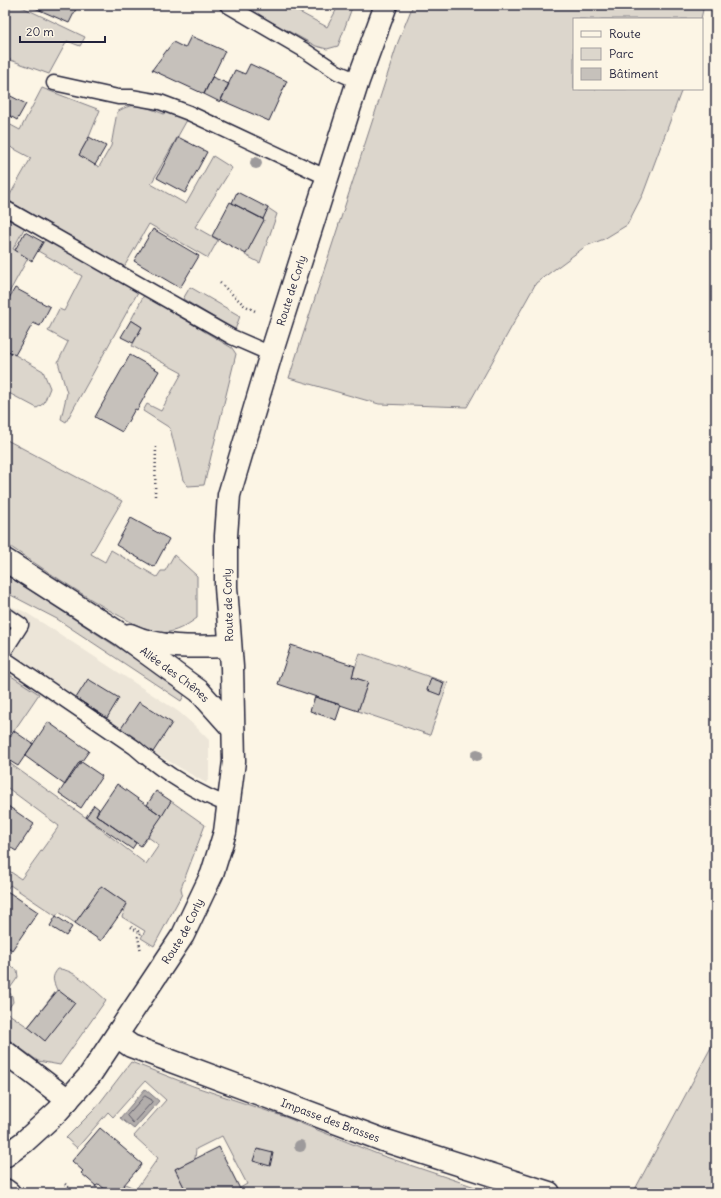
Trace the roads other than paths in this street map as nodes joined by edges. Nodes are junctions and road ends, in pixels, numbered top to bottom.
1 (227, 5) edge
2 (386, 5) edge
3 (358, 81) junction
4 (54, 83) dead end
5 (328, 178) junction
6 (5, 208) edge
7 (271, 354) junction
8 (5, 560) edge
9 (5, 614) edge
10 (110, 627) junction
11 (229, 646) junction
12 (5, 650) edge
13 (5, 659) edge
14 (233, 729) junction
15 (228, 806) junction
16 (117, 1036) junction
17 (5, 1052) edge
18 (68, 1100) junction
19 (5, 1156) edge
20 (5, 1190) edge
21 (9, 1193) edge
22 (549, 1193) edge

1 - 3 lane
2 - 3 street, Route de Corly
3 - 5 street, Route de Corly
4 - 5 lane
5 - 7 street, Route de Corly
6 - 7 lane
7 - 11 street, Route de Corly
8 - 10 street, Allée des Chênes
9 - 12 lane
10 - 11 street, Allée des Chênes
10 - 14 street, Allée des Chênes
11 - 14 street, Route de Corly
13 - 15 lane
14 - 15 street, Route de Corly
15 - 16 street, Route de Corly
16 - 18 street, Route de Corly
16 - 22 street, Impasse des Brasses
17 - 18 street
18 - 19 street, Route de Corly
20 - 21 street

